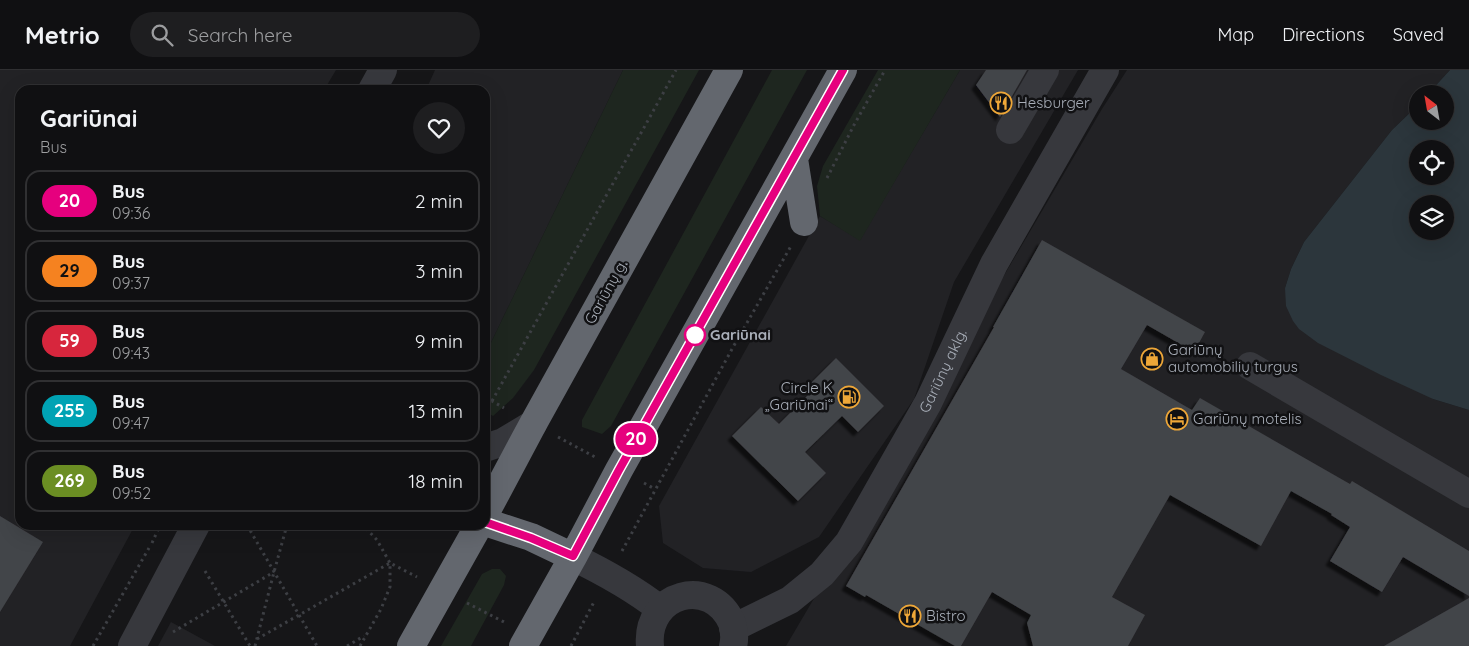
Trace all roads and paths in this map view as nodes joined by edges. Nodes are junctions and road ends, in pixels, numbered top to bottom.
1 (383, 70) edge
2 (676, 70) edge
3 (729, 70) edge
4 (843, 70) edge
5 (885, 70) edge
6 (1045, 70) edge
7 (1105, 70) edge
8 (375, 85) edge
9 (1010, 130) dead end
10 (794, 158) junction
11 (804, 222) junction
12 (1250, 366) dead end
13 (492, 401) joint
14 (533, 424) junction
15 (490, 446) edge
16 (619, 470) junction
17 (1469, 494) edge
18 (490, 505) edge
19 (490, 524) edge
20 (158, 530) edge
21 (251, 530) edge
22 (286, 530) edge
23 (368, 530) edge
24 (476, 530) edge
25 (192, 534) edge
26 (573, 556) junction
27 (390, 563) junction
28 (274, 572) junction
29 (442, 590) junction
30 (223, 602) junction
31 (660, 609) junction
32 (300, 616) junction
33 (172, 632) dead end
34 (366, 635) junction
35 (733, 637) edge
36 (257, 639) junction
37 (526, 640) edge
38 (93, 646) edge
39 (132, 646) edge
40 (250, 646) edge
41 (255, 646) edge
42 (317, 646) edge
43 (347, 646) edge
44 (360, 646) edge
45 (411, 646) edge
46 (650, 646) edge

1 - 8 street
2 - 13 path
3 - 14 highway, Gariūnų g.
4 - 10 highway
5 - 11 path
6 - 9 street
7 - 35 street, Gariūnų aklg.
10 - 11 highway
10 - 16 highway
11 - 16 path
12 - 17 street
13 - 14 path
14 - 15 street
14 - 16 path
14 - 18 highway, Gariūnų g.
16 - 26 highway
19 - 26 highway
20 - 38 path
21 - 28 path
22 - 28 path
23 - 27 path
24 - 29 highway
25 - 30 path
25 - 39 street
26 - 31 street
26 - 37 highway
27 - 29 path
27 - 32 path
27 - 34 path
28 - 30 path
28 - 32 path
28 - 36 path
29 - 37 path
29 - 45 highway
30 - 33 path
30 - 40 path
31 - 35 street, Gariūnų aklg.
31 - 46 street
32 - 36 path
32 - 42 path
34 - 43 path
34 - 44 path
36 - 41 path

